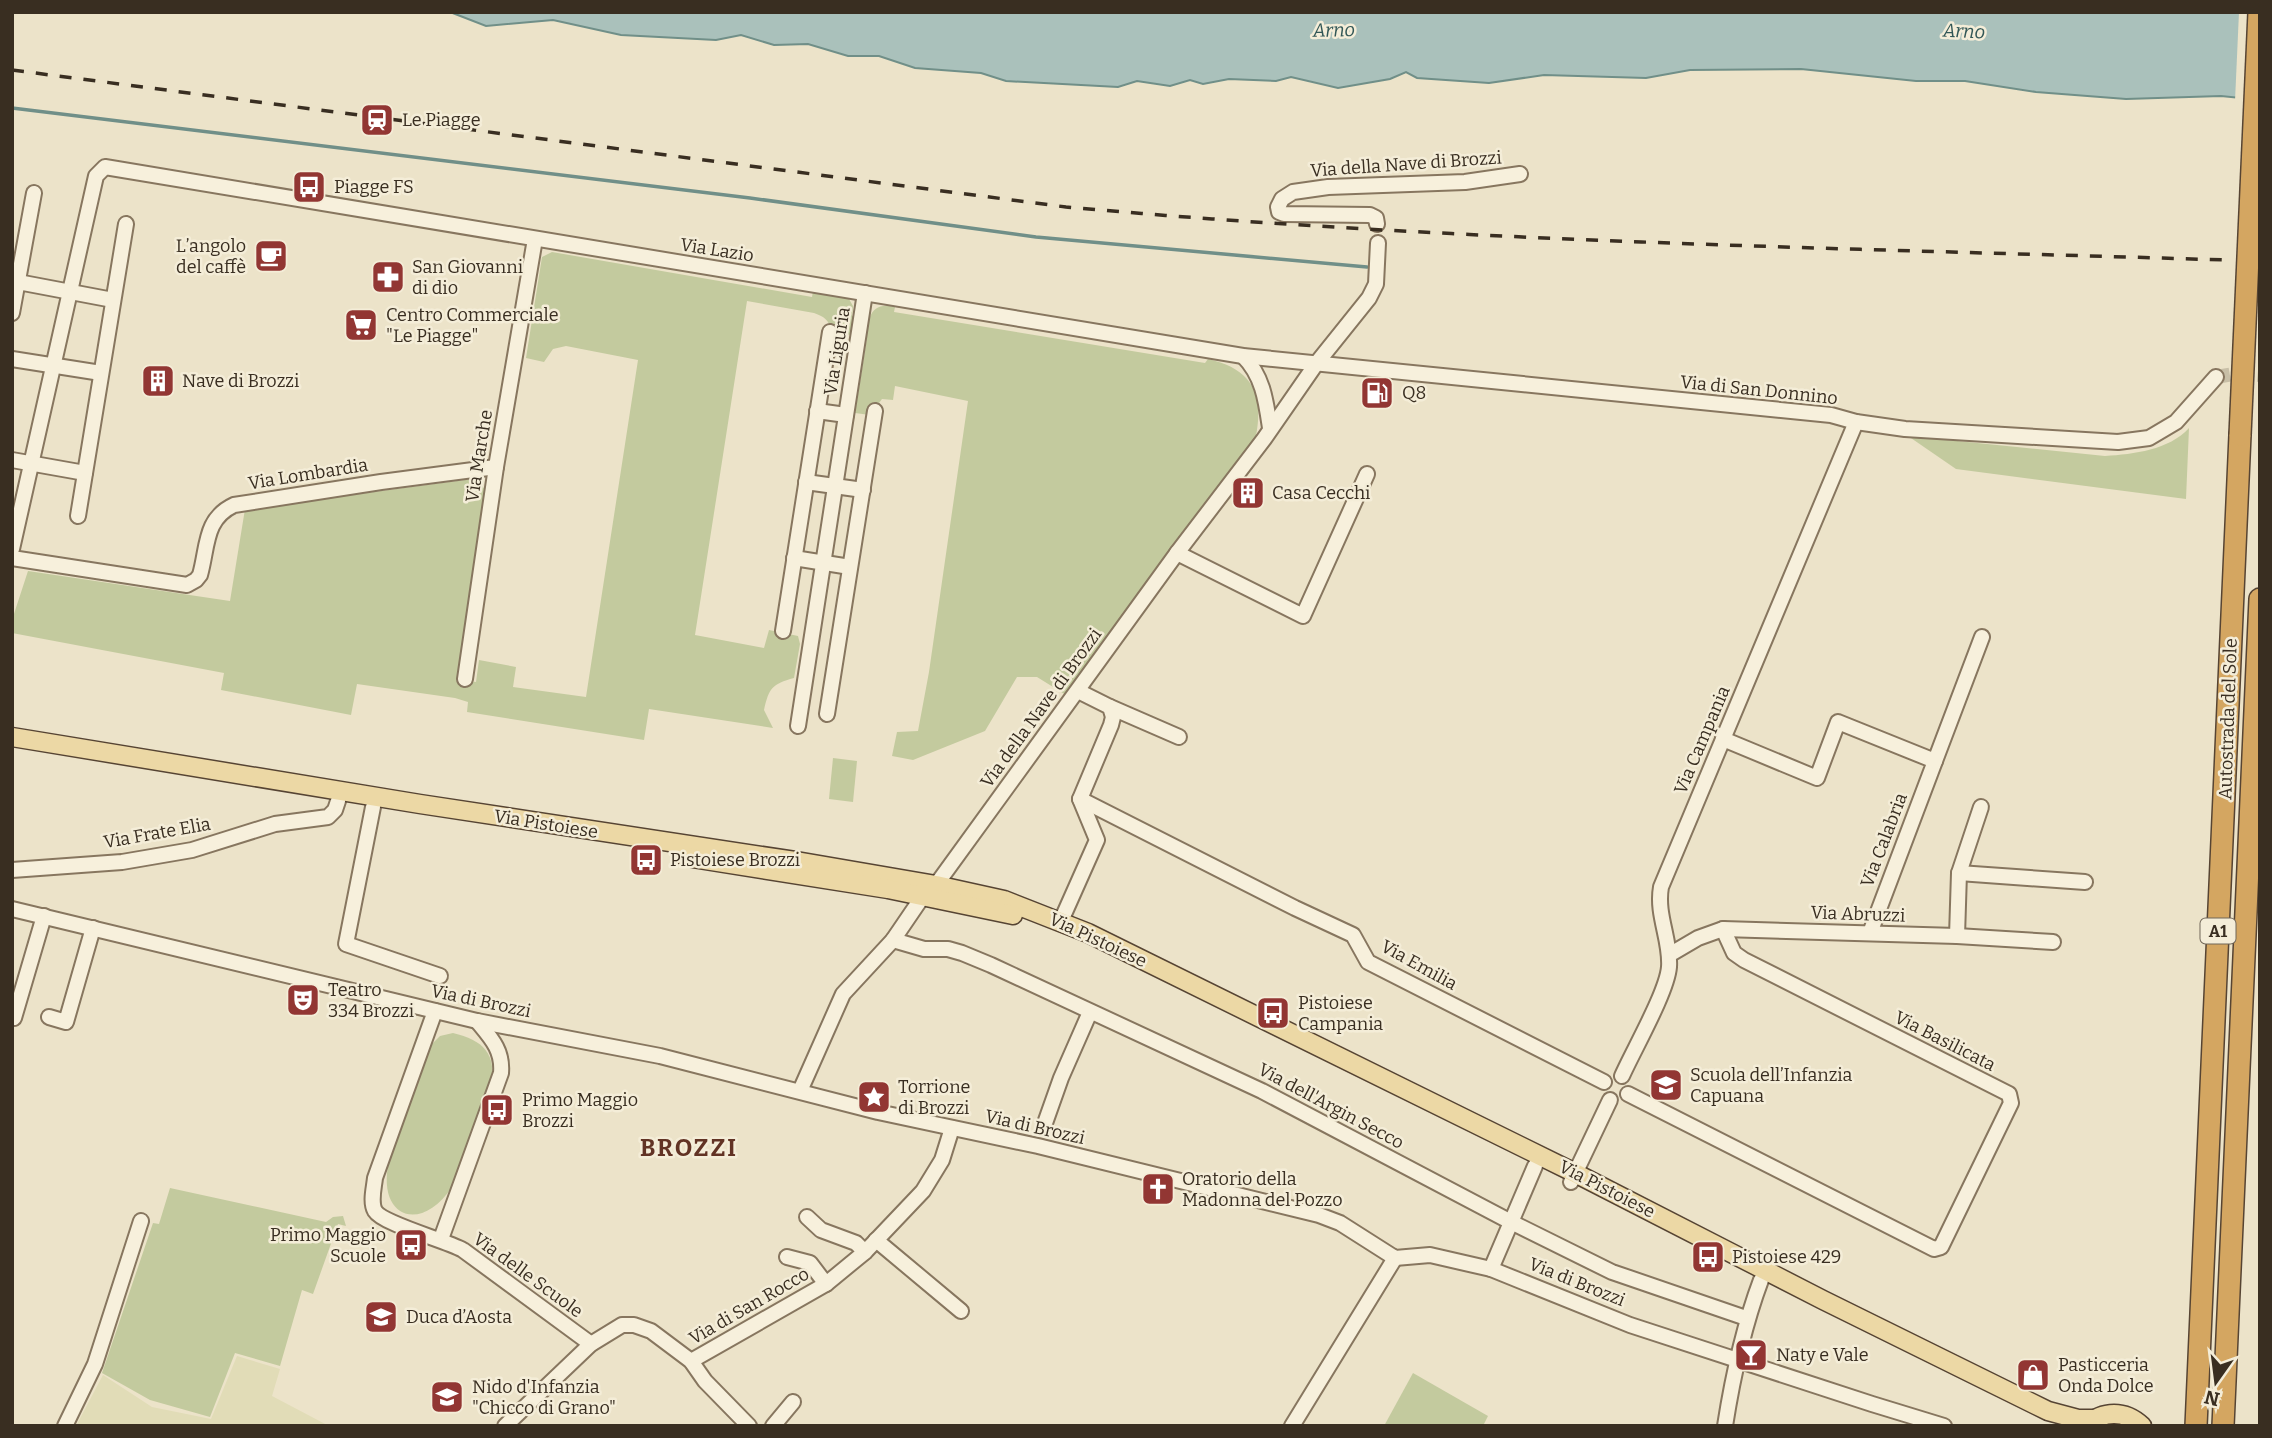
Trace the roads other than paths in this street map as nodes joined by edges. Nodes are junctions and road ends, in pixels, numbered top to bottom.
1 (2259, 12) edge
2 (1520, 174) dead end
3 (34, 193) dead end
4 (1376, 221) dead end
5 (125, 224) dead end
6 (535, 239) junction
7 (1378, 243) dead end
8 (18, 282) junction
9 (70, 292) junction
10 (865, 293) junction
11 (113, 300) junction
12 (12, 313) edge
13 (830, 332) dead end
14 (1243, 356) junction
15 (12, 359) edge
16 (1316, 364) junction
17 (53, 365) junction
18 (101, 373) junction
19 (2216, 377) tunnel mouth
20 (817, 411) junction
21 (875, 411) dead end
22 (846, 415) junction
23 (1856, 422) junction
24 (1270, 428) junction
25 (12, 460) edge
26 (32, 464) junction
27 (496, 467) junction
28 (85, 472) junction
29 (1367, 474) dead end
30 (806, 482) junction
31 (835, 486) junction
32 (863, 490) junction
33 (78, 516) dead end
34 (12, 550) edge
35 (1177, 552) junction
36 (12, 558) edge
37 (794, 558) junction
38 (823, 562) junction
39 (850, 567) junction
40 (2260, 599) edge
41 (783, 631) dead end
42 (812, 635) junction
43 (1982, 637) dead end
44 (839, 639) junction
45 (465, 679) dead end
46 (1078, 691) junction
47 (1110, 707) junction
48 (827, 714) dead end
49 (798, 726) dead end
50 (12, 737) edge
51 (1179, 737) dead end
52 (1723, 739) junction
53 (12, 749) edge
54 (1935, 761) junction
55 (1080, 799) junction
56 (338, 801) junction
57 (373, 807) junction
58 (1981, 807) dead end
59 (12, 870) edge
60 (1959, 873) junction
61 (2085, 882) dead end
62 (929, 890) junction
63 (12, 909) edge
64 (44, 916) junction
65 (1061, 921) junction
66 (93, 928) junction
67 (1723, 929) junction
68 (1870, 933) junction
69 (1957, 936) junction
70 (893, 940) junction
71 (2053, 942) dead end
72 (1669, 955) junction
73 (440, 976) dead end
74 (435, 1011) junction
75 (1090, 1012) junction
76 (50, 1017) dead end
77 (14, 1018) dead end
78 (477, 1021) junction
79 (1622, 1076) junction
80 (1604, 1082) junction
81 (800, 1091) junction
82 (1628, 1094) junction
83 (1610, 1100) junction
84 (952, 1128) junction
85 (1040, 1136) junction
86 (1535, 1166) junction
87 (1573, 1177) junction
88 (807, 1217) dead end
89 (141, 1221) dead end
90 (1511, 1222) junction
91 (441, 1239) junction
92 (876, 1240) junction
93 (865, 1252) junction
94 (787, 1257) dead end
95 (1395, 1258) junction
96 (1491, 1269) junction
97 (1761, 1280) junction
98 (826, 1284) junction
99 (961, 1311) dead end
100 (1746, 1318) junction
101 (591, 1344) junction
102 (1735, 1360) junction
103 (691, 1361) junction
104 (793, 1402) dead end
105 (2090, 1422) edge
106 (2141, 1425) edge
107 (65, 1426) edge
108 (505, 1426) edge
109 (748, 1426) edge
110 (773, 1426) edge
111 (1292, 1426) edge
112 (1725, 1426) edge
113 (1944, 1426) edge
114 (2060, 1426) edge
115 (2196, 1426) edge
116 (2222, 1426) edge

1 - 115 highway, Autostrada del Sole / A1, bridge
2 - 4 street, Via della Nave di Brozzi
3 - 8 street
5 - 11 street
6 - 9 street, Via Lazio
6 - 10 street, Via Lazio
6 - 27 street, Via Marche
7 - 16 street, Via della Nave di Brozzi
8 - 9 street
8 - 12 street
9 - 11 street
9 - 17 street
10 - 14 street, Via Lazio
10 - 22 street, Via Liguria
11 - 18 street
13 - 20 street, Via Liguria
14 - 16 street, Via Lazio
14 - 24 street
15 - 17 street
16 - 23 street, Via di San Donnino
16 - 24 street, Via della Nave di Brozzi
17 - 18 street
17 - 26 street
18 - 28 street
19 - 23 street, Via di San Donnino
20 - 22 street, Via Liguria
20 - 30 street, Via Liguria
21 - 32 street
22 - 31 street, Via Liguria
23 - 52 street, Via Campania
24 - 35 street, Via della Nave di Brozzi
25 - 26 street
26 - 28 street
26 - 34 street
27 - 36 street, Via Lombardia
27 - 45 street, Via Marche
28 - 33 street
29 - 35 street
30 - 31 street
30 - 37 street, Via Liguria
31 - 32 street
31 - 38 street, Via Liguria
32 - 39 street
35 - 46 street, Via della Nave di Brozzi
37 - 38 street
37 - 41 street, Via Liguria
38 - 39 street
38 - 42 street, Via Liguria
39 - 44 street
40 - 116 highway, Autostrada del Sole / A1
42 - 44 street
42 - 49 street, Via Liguria
43 - 54 street, Via Calabria
44 - 48 street
46 - 47 street
46 - 62 street, Via della Nave di Brozzi
47 - 51 street
47 - 55 street
50 - 62 main road, Via Pistoiese
52 - 54 street
52 - 72 street, Via Campania
53 - 56 main road, Via Pistoiese
54 - 68 street, Via Calabria
55 - 65 street
55 - 80 street, Via Emilia
56 - 57 main road, Via Pistoiese
56 - 59 street, Via Frate Elia
57 - 62 main road, Via Pistoiese
57 - 73 street
58 - 60 street
60 - 61 street
60 - 69 street
62 - 65 main road, Via Pistoiese
62 - 70 street, Via della Nave di Brozzi
62 - 86 main road, Via Pistoiese
63 - 64 street, Via di Brozzi
64 - 66 street, Via di Brozzi
64 - 77 street
65 - 87 main road, Via Pistoiese
66 - 74 street, Via di Brozzi
66 - 76 street
67 - 68 street, Via Abruzzi
67 - 72 street, Via Abruzzi
67 - 82 street, Via Basilicata
68 - 69 street, Via Abruzzi
69 - 71 street, Via Abruzzi
70 - 75 street, Via dell'Argin Secco
70 - 81 street, Via della Nave di Brozzi
72 - 79 street, Via Campania
74 - 78 street, Via di Brozzi
74 - 91 street, Via delle Scuole
75 - 85 street
75 - 90 street, Via dell'Argin Secco
78 - 81 street, Via di Brozzi
78 - 91 street
79 - 80 street
79 - 82 street
80 - 83 street
81 - 84 street, Via di Brozzi
82 - 83 street
83 - 87 street
84 - 85 street, Via di Brozzi
84 - 92 street, Via di San Rocco
85 - 95 street, Via di Brozzi
86 - 87 main road, Via Pistoiese
86 - 90 street
87 - 97 main road, Via Pistoiese
87 - 105 main road, Via Pistoiese
88 - 93 street
89 - 107 street
90 - 96 street
90 - 100 street, Via dell'Argin Secco
91 - 101 street, Via delle Scuole
92 - 93 street, Via di San Rocco
92 - 99 street
93 - 98 street, Via di San Rocco
94 - 98 street, Via di San Rocco
95 - 96 street, Via di Brozzi
95 - 111 street
96 - 102 street, Via di Brozzi
97 - 100 street
97 - 114 main road, Via Pistoiese
98 - 103 street, Via di San Rocco
100 - 102 street
101 - 103 street
101 - 108 street
102 - 112 street
102 - 113 street, Via di Brozzi
103 - 109 street
104 - 110 street
105 - 106 main road, Via Pistoiese

